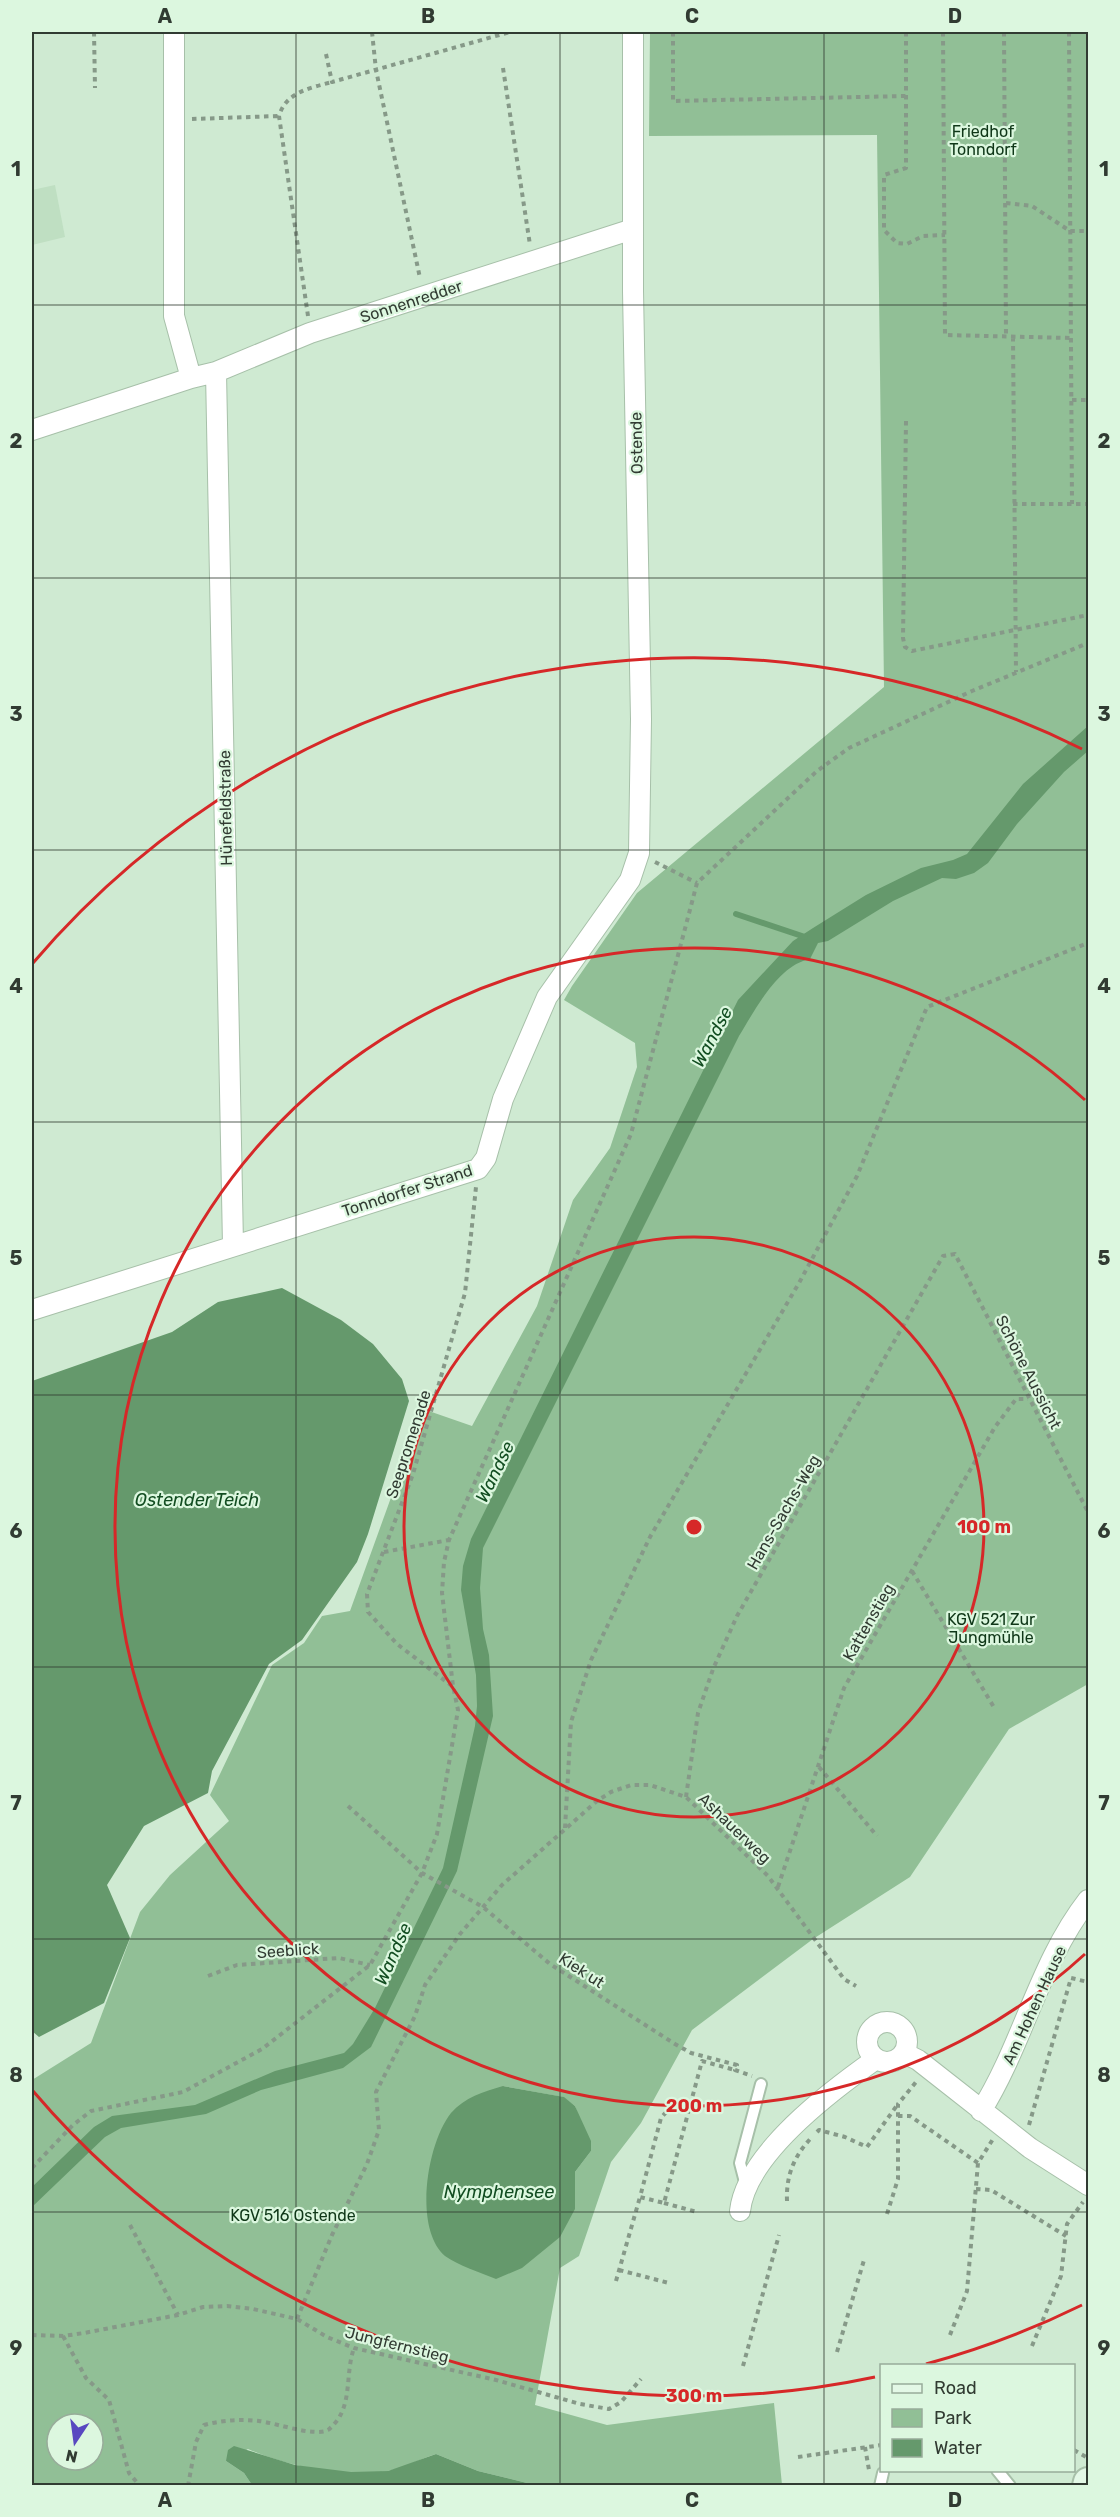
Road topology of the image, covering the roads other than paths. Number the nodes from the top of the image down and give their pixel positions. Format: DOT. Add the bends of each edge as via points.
graph roads {
  1 [pos="174,32"];
  2 [pos="633,32"];
  3 [pos="633,230"];
  4 [pos="216,372"];
  5 [pos="191,378"];
  6 [pos="32,430"];
  7 [pos="639,854"];
  8 [pos="233,1245"];
  9 [pos="32,1310"];
  10 [pos="1089,1900"];
  11 [pos="904,2053"];
  12 [pos="876,2059"];
  13 [pos="761,2084"];
  14 [pos="981,2111"];
  15 [pos="1089,2185"];
  16 [pos="746,2186"];
  17 [pos="740,2211"];
  18 [pos="999,2472"];
  19 [pos="884,2473"];
  20 [pos="880,2486"];
  21 [pos="1010,2486"];
  1 -- 5 [label="street" via="174,316"];
  2 -- 3 [label="street, Ostende"];
  3 -- 4 [label="street, Sonnenredder" via="310,333"];
  3 -- 7 [label="street, Ostende" via="641,719"];
  4 -- 5 [label="street, Sonnenredder"];
  4 -- 8 [label="street, Hünefeldstraße"];
  5 -- 6 [label="street, Sonnenredder"];
  7 -- 8 [label="street, Tonndorfer Strand" via="630,880 547,997 503,1100 486,1158 478,1169"];
  8 -- 9 [label="street, Tonndorfer Strand"];
  10 -- 14 [label="street, Am Hohen Hause" via="1050,1964 999,2081"];
  11 -- 12 [label="street" via="888,2062"];
  11 -- 12 [label="street" via="906,2035 887,2022 875,2026 868,2037 868,2049"];
  11 -- 14 [label="street"];
  12 -- 16 [label="street" via="790,2130 764,2158"];
  13 -- 16 [label="lane" via="740,2163"];
  14 -- 15 [label="street"];
  16 -- 17 [label="street"];
  18 -- 21 [label="lane"];
  19 -- 20 [label="lane"];
}
